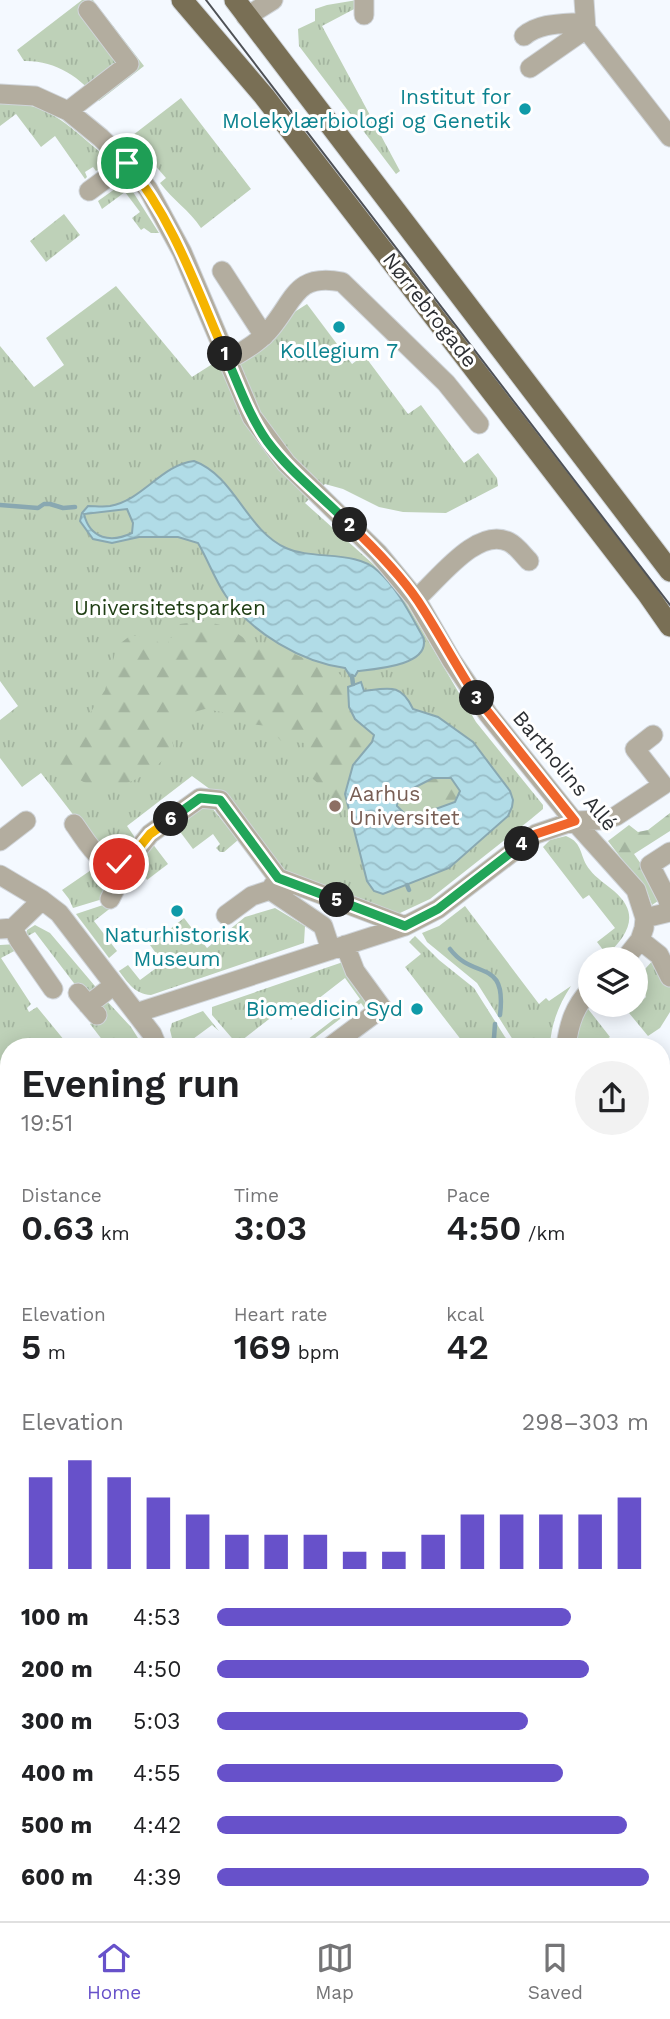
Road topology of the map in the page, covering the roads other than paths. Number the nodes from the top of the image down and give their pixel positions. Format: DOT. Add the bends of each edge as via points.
graph roads {
  1 [pos="182,0"];
  2 [pos="273,0"];
  3 [pos="584,0"];
  4 [pos="240,8"];
  5 [pos="88,10"];
  6 [pos="585,26"];
  7 [pos="524,36"];
  8 [pos="530,68"];
  9 [pos="0,94"];
  10 [pos="68,111"];
  11 [pos="670,136"];
  12 [pos="127,163"];
  13 [pos="89,191"];
  14 [pos="222,271"];
  15 [pos="264,336"];
  16 [pos="228,360"];
  17 [pos="479,424"];
  18 [pos="529,561"];
  19 [pos="670,571"];
  20 [pos="416,599"];
  21 [pos="670,626"];
  22 [pos="653,735"];
  23 [pos="26,821"];
  24 [pos="575,821"];
  25 [pos="74,824"];
  26 [pos="0,841"];
  27 [pos="670,852"];
  28 [pos="128,861"];
  29 [pos="0,875"];
  30 [pos="274,884"];
  31 [pos="110,899"];
  32 [pos="42,900"];
  33 [pos="226,915"];
  34 [pos="645,918"];
  35 [pos="405,926"];
  36 [pos="7,929"];
  37 [pos="640,940"];
  38 [pos="634,947"];
  39 [pos="338,948"];
  40 [pos="670,977"];
  41 [pos="114,985"];
  42 [pos="53,989"];
  43 [pos="88,1005"];
  44 [pos="578,1005"];
  45 [pos="136,1013"];
  46 [pos="154,1038"];
  47 [pos="342,1038"];
  48 [pos="567,1038"];
  1 -- 21 [label="main road, Nørrebrogade" via="264,96"];
  2 -- 4 [label="street"];
  3 -- 6 [label="street"];
  4 -- 19 [label="main road, Nørrebrogade"];
  5 -- 10 [label="street" via="129,64"];
  6 -- 7 [label="street" via="540,27"];
  6 -- 8 [label="street"];
  6 -- 11 [label="street"];
  9 -- 10 [label="street, Bartholins Allé" via="36,96"];
  10 -- 12 [label="street, Bartholins Allé"];
  12 -- 13 [label="street"];
  12 -- 16 [label="street, Bartholins Allé" via="166,218"];
  14 -- 15 [label="street"];
  15 -- 16 [label="street"];
  15 -- 17 [label="street" via="305,284 321,279 342,282 446,383"];
  16 -- 20 [label="street, Bartholins Allé" via="252,417 268,441 378,553"];
  18 -- 20 [label="street" via="510,542 489,539 475,544"];
  20 -- 24 [label="street, Bartholins Allé" via="488,714"];
  22 -- 24 [label="street" via="635,749 663,785 616,816"];
  23 -- 26 [label="street"];
  24 -- 34 [label="street, Bartholins Allé" via="636,890"];
  24 -- 35 [label="street" via="536,834 438,909"];
  25 -- 28 [label="street" via="101,860 109,864"];
  27 -- 34 [label="street" via="650,865 670,912"];
  28 -- 30 [label="street" via="150,834 200,798 220,800"];
  28 -- 31 [label="street"];
  29 -- 32 [label="street"];
  30 -- 33 [label="street"];
  30 -- 35 [label="street"];
  30 -- 39 [label="street" via="323,926"];
  32 -- 36 [label="street"];
  32 -- 41 [label="street" via="64,919"];
  34 -- 37 [label="street"];
  35 -- 39 [label="street"];
  36 -- 42 [label="street"];
  37 -- 38 [label="street"];
  37 -- 40 [label="street" via="659,955"];
  39 -- 45 [label="street"];
  39 -- 47 [label="street" via="382,1008"];
  41 -- 43 [label="street"];
  41 -- 45 [label="street"];
  44 -- 48 [label="street"];
  45 -- 46 [label="street"];
}
